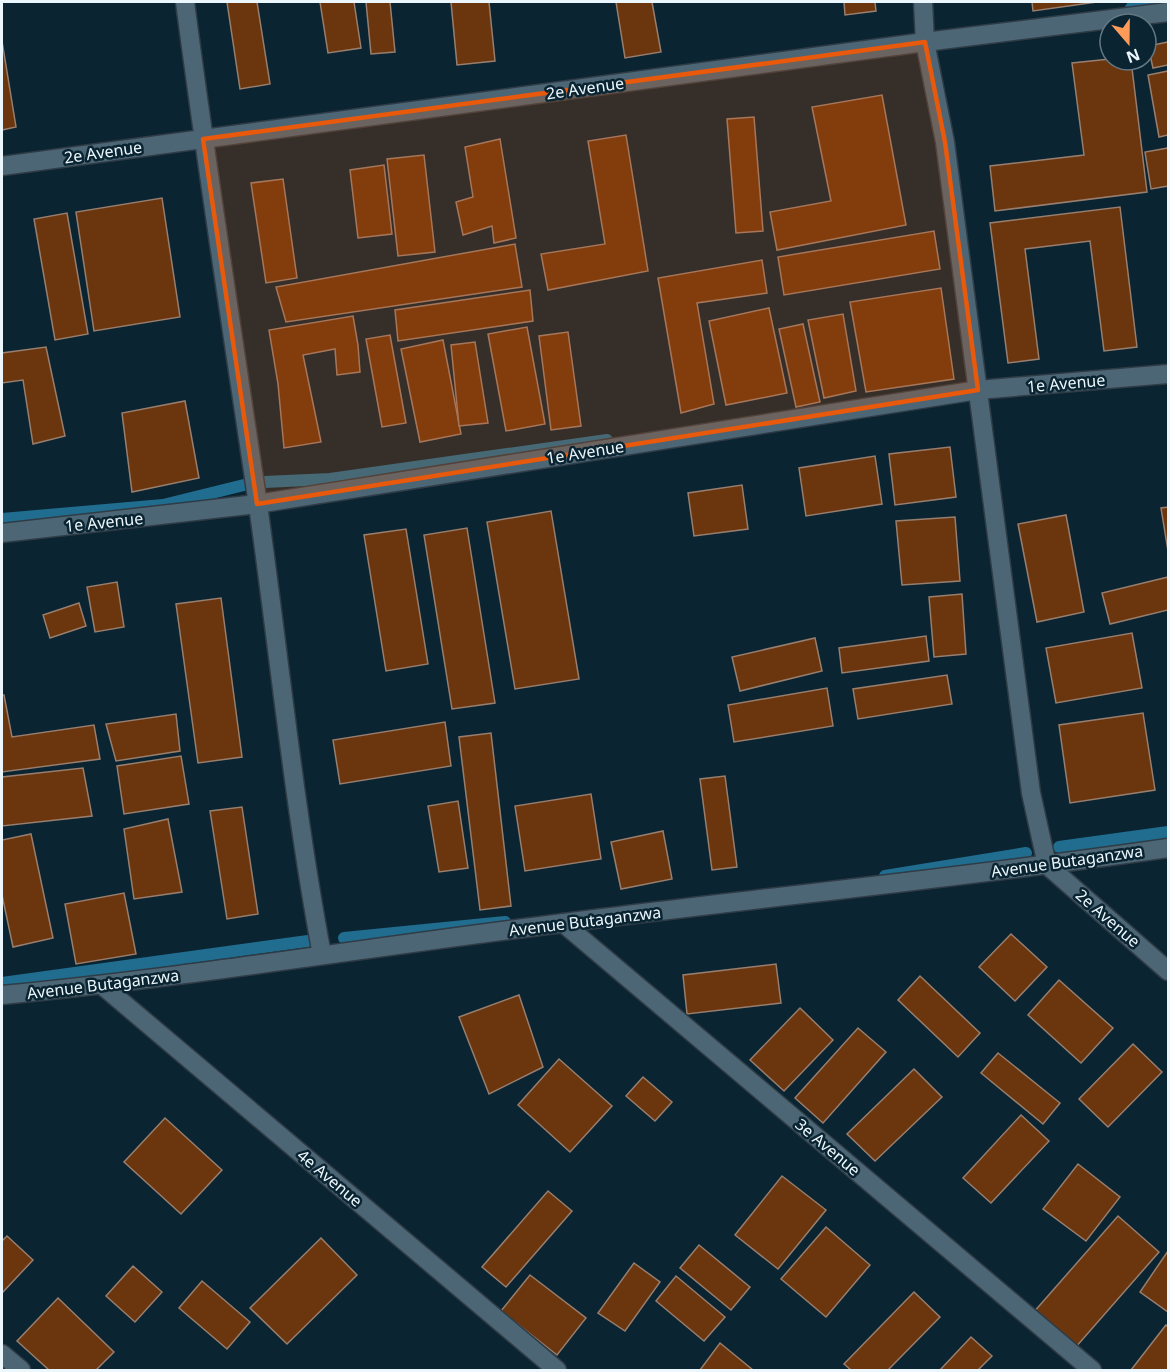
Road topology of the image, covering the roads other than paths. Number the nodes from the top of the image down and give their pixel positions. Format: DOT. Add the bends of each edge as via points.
graph roads {
  1 [pos="185,2"];
  2 [pos="923,2"];
  3 [pos="1168,12"];
  4 [pos="925,42"];
  5 [pos="203,139"];
  6 [pos="2,166"];
  7 [pos="1168,374"];
  8 [pos="978,390"];
  9 [pos="257,504"];
  10 [pos="2,533"];
  11 [pos="1168,848"];
  12 [pos="1047,865"];
  13 [pos="563,923"];
  14 [pos="322,955"];
  15 [pos="1168,971"];
  16 [pos="103,986"];
  17 [pos="2,995"];
  18 [pos="2,1354"];
  19 [pos="21,1371"];
  20 [pos="557,1371"];
  21 [pos="1092,1371"];
  1 -- 5 [label="street"];
  2 -- 4 [label="street"];
  3 -- 4 [label="street, 2e Avenue"];
  4 -- 5 [label="street, 2e Avenue"];
  4 -- 8 [label="street" via="945,142"];
  5 -- 6 [label="street, 2e Avenue"];
  5 -- 9 [label="street"];
  7 -- 8 [label="street, 1e Avenue"];
  8 -- 9 [label="street, 1e Avenue"];
  8 -- 12 [label="street" via="1031,793"];
  9 -- 10 [label="street, 1e Avenue"];
  9 -- 14 [label="street"];
  11 -- 12 [label="street, Avenue Butaganzwa"];
  12 -- 13 [label="street, Avenue Butaganzwa"];
  12 -- 15 [label="street, 2e Avenue"];
  13 -- 14 [label="street, Avenue Butaganzwa"];
  13 -- 21 [label="street, 3e Avenue"];
  14 -- 16 [label="street, Avenue Butaganzwa"];
  16 -- 17 [label="street, Avenue Butaganzwa"];
  16 -- 20 [label="street, 4e Avenue"];
  18 -- 19 [label="street"];
}
